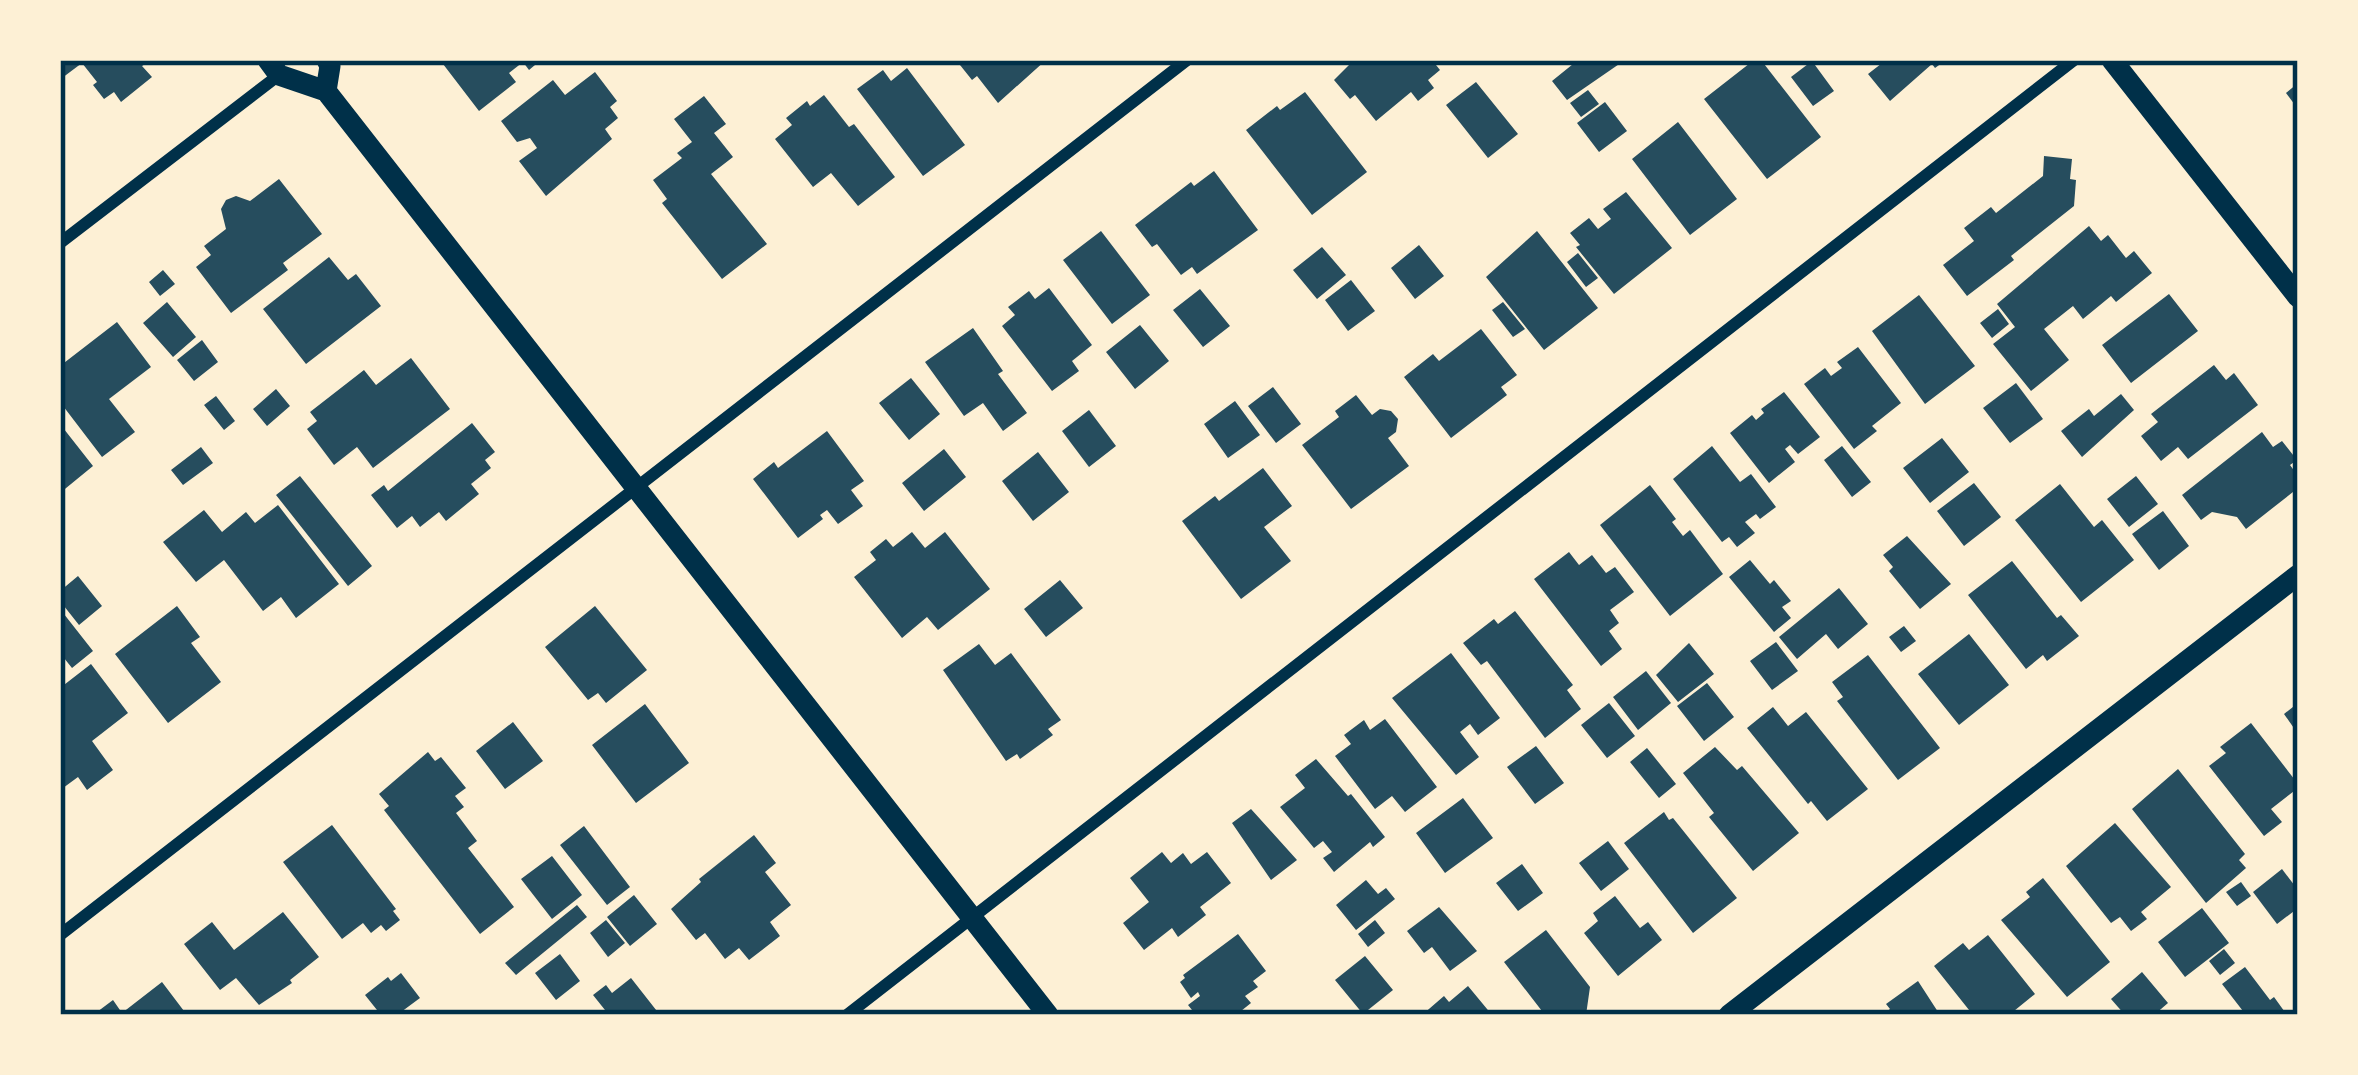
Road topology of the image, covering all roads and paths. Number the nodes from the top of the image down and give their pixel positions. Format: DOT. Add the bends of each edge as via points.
graph roads {
  1 [pos="327,60"];
  2 [pos="1187,60"];
  3 [pos="2074,60"];
  4 [pos="2112,60"];
  5 [pos="274,67"];
  6 [pos="326,91"];
  7 [pos="60,244"];
  8 [pos="2298,297"];
  9 [pos="636,489"];
  10 [pos="2298,575"];
  11 [pos="972,917"];
  12 [pos="60,935"];
  13 [pos="847,1015"];
  14 [pos="1048,1015"];
  15 [pos="1729,1015"];
  1 -- 6 [label="street"];
  2 -- 9 [label="street"];
  3 -- 11 [label="street"];
  4 -- 8 [label="street"];
  5 -- 6 [label="street"];
  5 -- 7 [label="street"];
  6 -- 9 [label="street"];
  9 -- 11 [label="street"];
  9 -- 12 [label="street"];
  10 -- 15 [label="street"];
  11 -- 13 [label="street"];
  11 -- 14 [label="street"];
}
